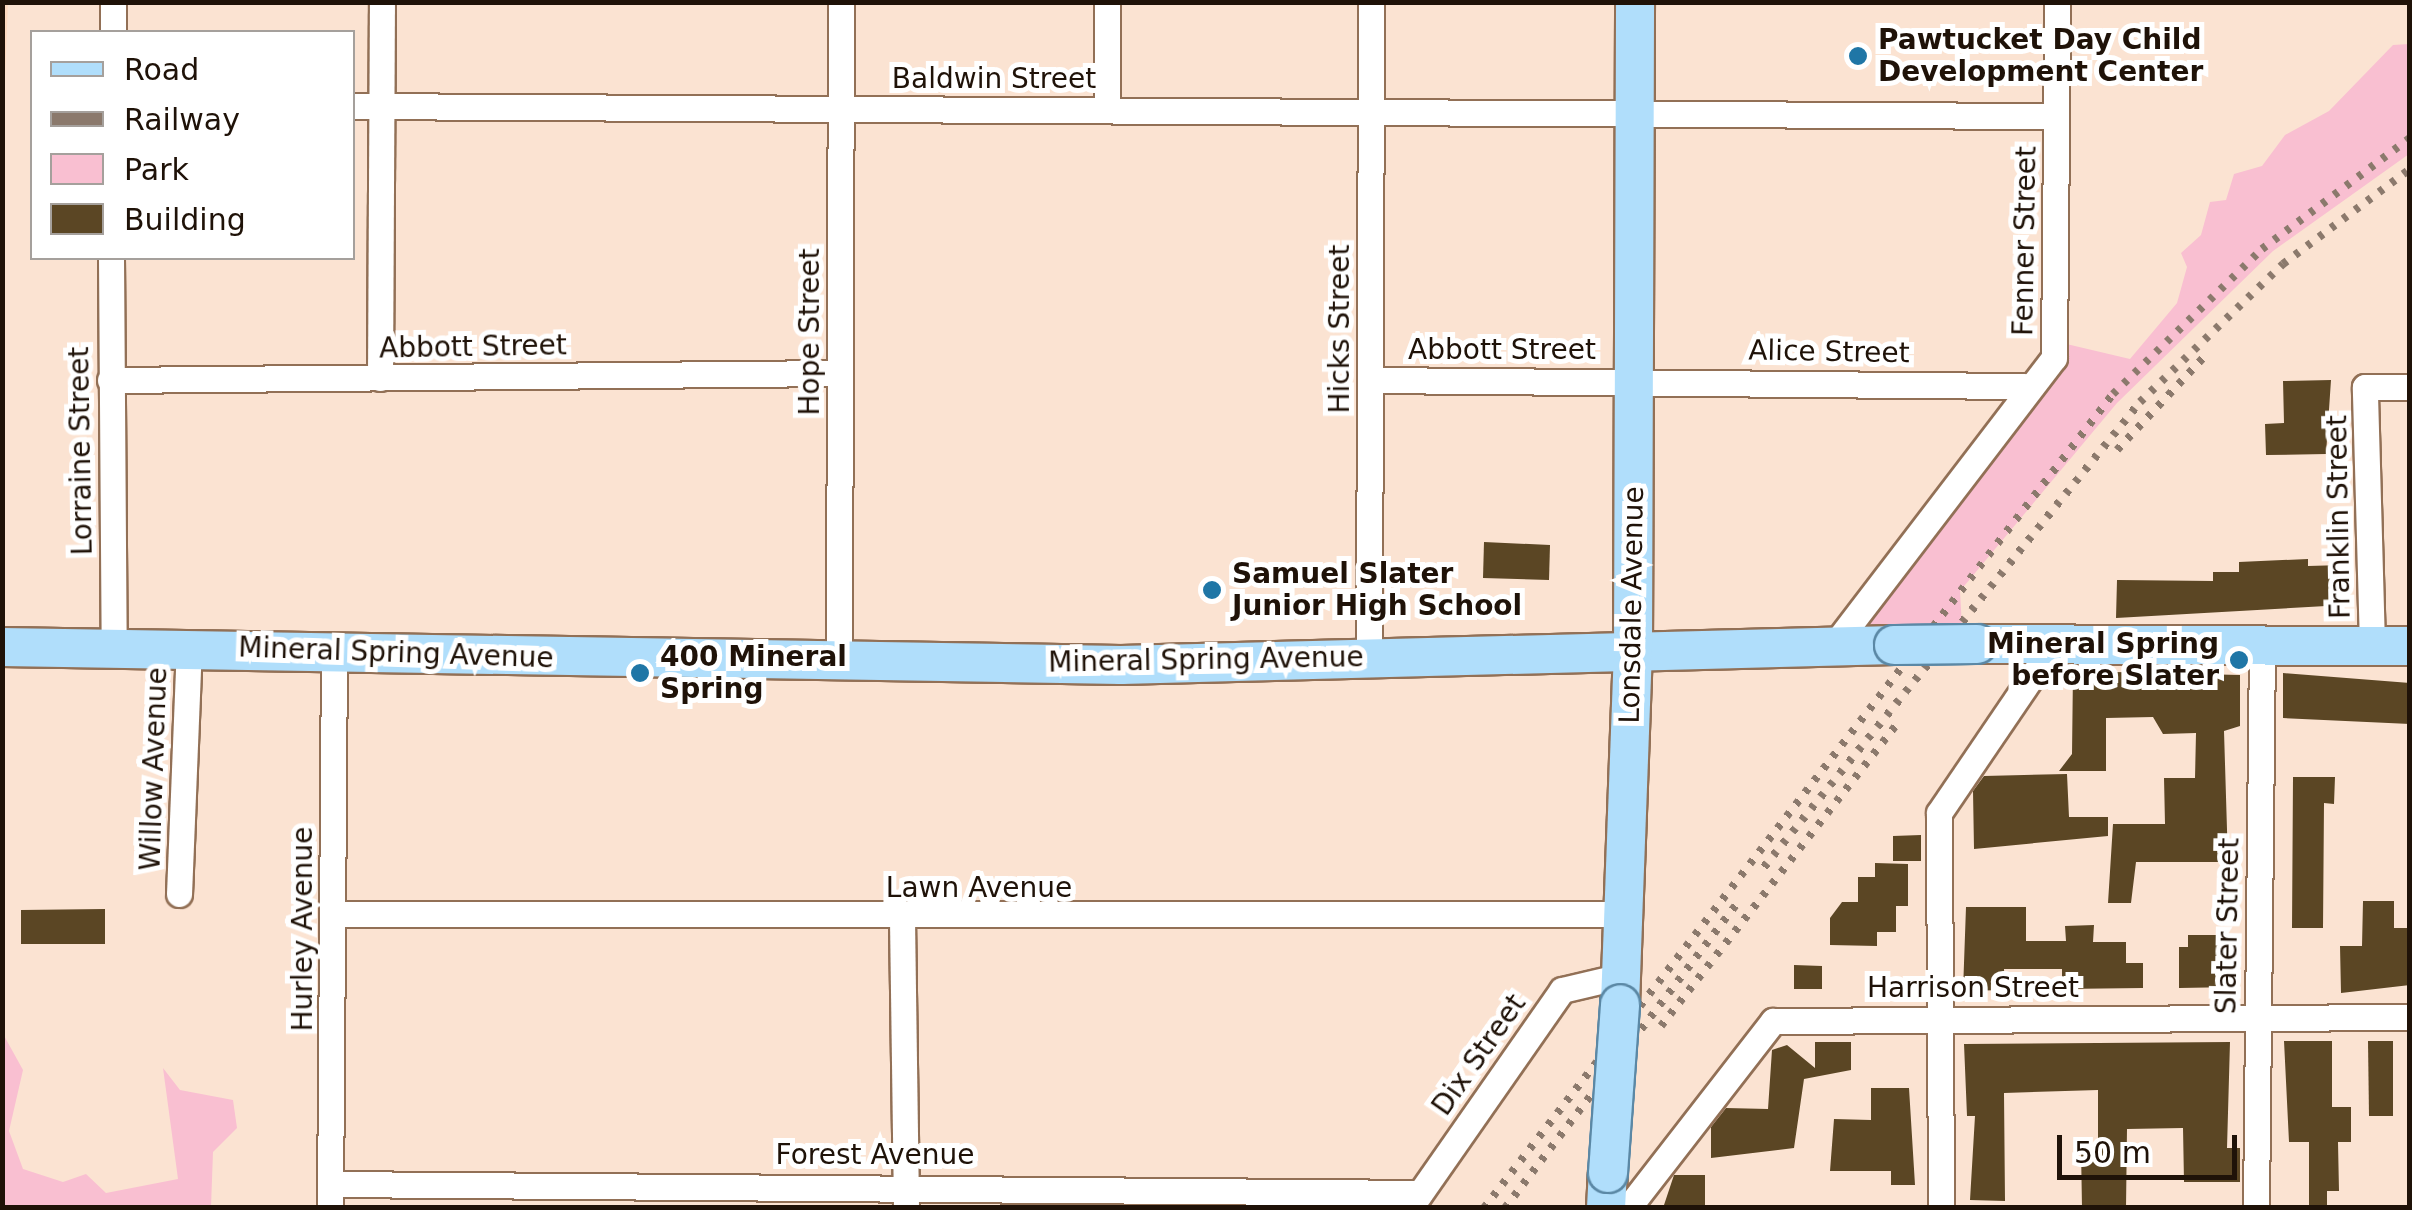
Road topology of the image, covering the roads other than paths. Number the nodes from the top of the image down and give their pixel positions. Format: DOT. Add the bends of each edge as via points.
graph roads {
  1 [pos="113,2"];
  2 [pos="382,2"];
  3 [pos="841,2"];
  4 [pos="1107,2"];
  5 [pos="1371,2"];
  6 [pos="1635,2"];
  7 [pos="2057,2"];
  8 [pos="113,30"];
  9 [pos="355,106"];
  10 [pos="384,106"];
  11 [pos="841,108"];
  12 [pos="1370,108"];
  13 [pos="1107,109"];
  14 [pos="1636,113"];
  15 [pos="2056,116"];
  16 [pos="110,260"];
  17 [pos="838,373"];
  18 [pos="380,378"];
  19 [pos="1633,379"];
  20 [pos="110,380"];
  21 [pos="1371,380"];
  22 [pos="2024,386"];
  23 [pos="2410,386"];
  24 [pos="114,644"];
  25 [pos="1834,644"];
  26 [pos="2053,645"];
  27 [pos="2262,645"];
  28 [pos="2372,645"];
  29 [pos="2,646"];
  30 [pos="189,646"];
  31 [pos="2410,646"];
  32 [pos="334,650"];
  33 [pos="1633,652"];
  34 [pos="1369,656"];
  35 [pos="839,662"];
  36 [pos="178,894"];
  37 [pos="334,914"];
  38 [pos="1625,914"];
  39 [pos="902,919"];
  40 [pos="1620,990"];
  41 [pos="1936,1016"];
  42 [pos="2257,1017"];
  43 [pos="2410,1017"];
  44 [pos="1606,1190"];
  45 [pos="330,1196"];
  46 [pos="906,1197"];
  47 [pos="1416,1200"];
  48 [pos="1628,1208"];
  49 [pos="1941,1208"];
  50 [pos="2256,1208"];
  1 -- 8 [label="street"];
  2 -- 10 [label="street"];
  3 -- 11 [label="street, Hope Street"];
  4 -- 13 [label="street"];
  5 -- 12 [label="street, Hicks Street"];
  6 -- 14 [label="main road, Lonsdale Avenue"];
  7 -- 15 [label="street, Fenner Street"];
  9 -- 10 [label="street, Baldwin Street"];
  10 -- 11 [label="street, Baldwin Street"];
  10 -- 18 [label="street"];
  11 -- 13 [label="street, Baldwin Street"];
  11 -- 17 [label="street, Hope Street"];
  12 -- 13 [label="street, Baldwin Street"];
  12 -- 14 [label="street, Baldwin Street"];
  12 -- 21 [label="street, Hicks Street"];
  14 -- 15 [label="street, Baldwin Street"];
  14 -- 19 [label="main road, Lonsdale Avenue"];
  15 -- 22 [label="street, Fenner Street" via="2054,358"];
  16 -- 20 [label="street, Lorraine Street"];
  17 -- 18 [label="street, Abbott Street"];
  17 -- 35 [label="street, Hope Street"];
  18 -- 20 [label="street, Abbott Street"];
  19 -- 21 [label="street, Abbott Street"];
  19 -- 22 [label="street, Alice Street"];
  19 -- 33 [label="main road, Lonsdale Avenue"];
  20 -- 24 [label="street, Lorraine Street"];
  21 -- 34 [label="street, Hicks Street"];
  22 -- 25 [label="street, Fenner Street"];
  23 -- 28 [label="street, Franklin Street" via="2366,387"];
  24 -- 29 [label="main road, Mineral Spring Avenue"];
  24 -- 30 [label="main road, Mineral Spring Avenue"];
  25 -- 26 [label="main road, Mineral Spring Avenue, bridge"];
  25 -- 33 [label="main road, Mineral Spring Avenue"];
  26 -- 27 [label="main road, Mineral Spring Avenue"];
  26 -- 41 [label="street" via="1940,813"];
  27 -- 28 [label="main road, Mineral Spring Avenue"];
  27 -- 42 [label="street, Slater Street"];
  28 -- 31 [label="main road, Mineral Spring Avenue"];
  30 -- 32 [label="main road, Mineral Spring Avenue"];
  30 -- 36 [label="street, Willow Avenue"];
  32 -- 35 [label="main road, Mineral Spring Avenue"];
  32 -- 37 [label="street, Hurley Avenue"];
  33 -- 34 [label="main road, Mineral Spring Avenue"];
  33 -- 38 [label="main road, Lonsdale Avenue"];
  34 -- 35 [label="main road, Mineral Spring Avenue"];
  37 -- 39 [label="street, Lawn Avenue"];
  37 -- 45 [label="street, Hurley Avenue"];
  38 -- 39 [label="street, Lawn Avenue"];
  38 -- 40 [label="main road, Lonsdale Avenue"];
  39 -- 46 [label="street"];
  40 -- 44 [label="main road, Lonsdale Avenue, bridge"];
  40 -- 47 [label="street, Dix Street" via="1562,990"];
  41 -- 42 [label="street, Harrison Street"];
  41 -- 48 [label="street, Harrison Street" via="1773,1021"];
  41 -- 49 [label="street"];
  42 -- 43 [label="street, Harrison Street"];
  42 -- 50 [label="street, Slater Street"];
  45 -- 46 [label="street, Forest Avenue"];
  46 -- 47 [label="street, Forest Avenue"];
}
